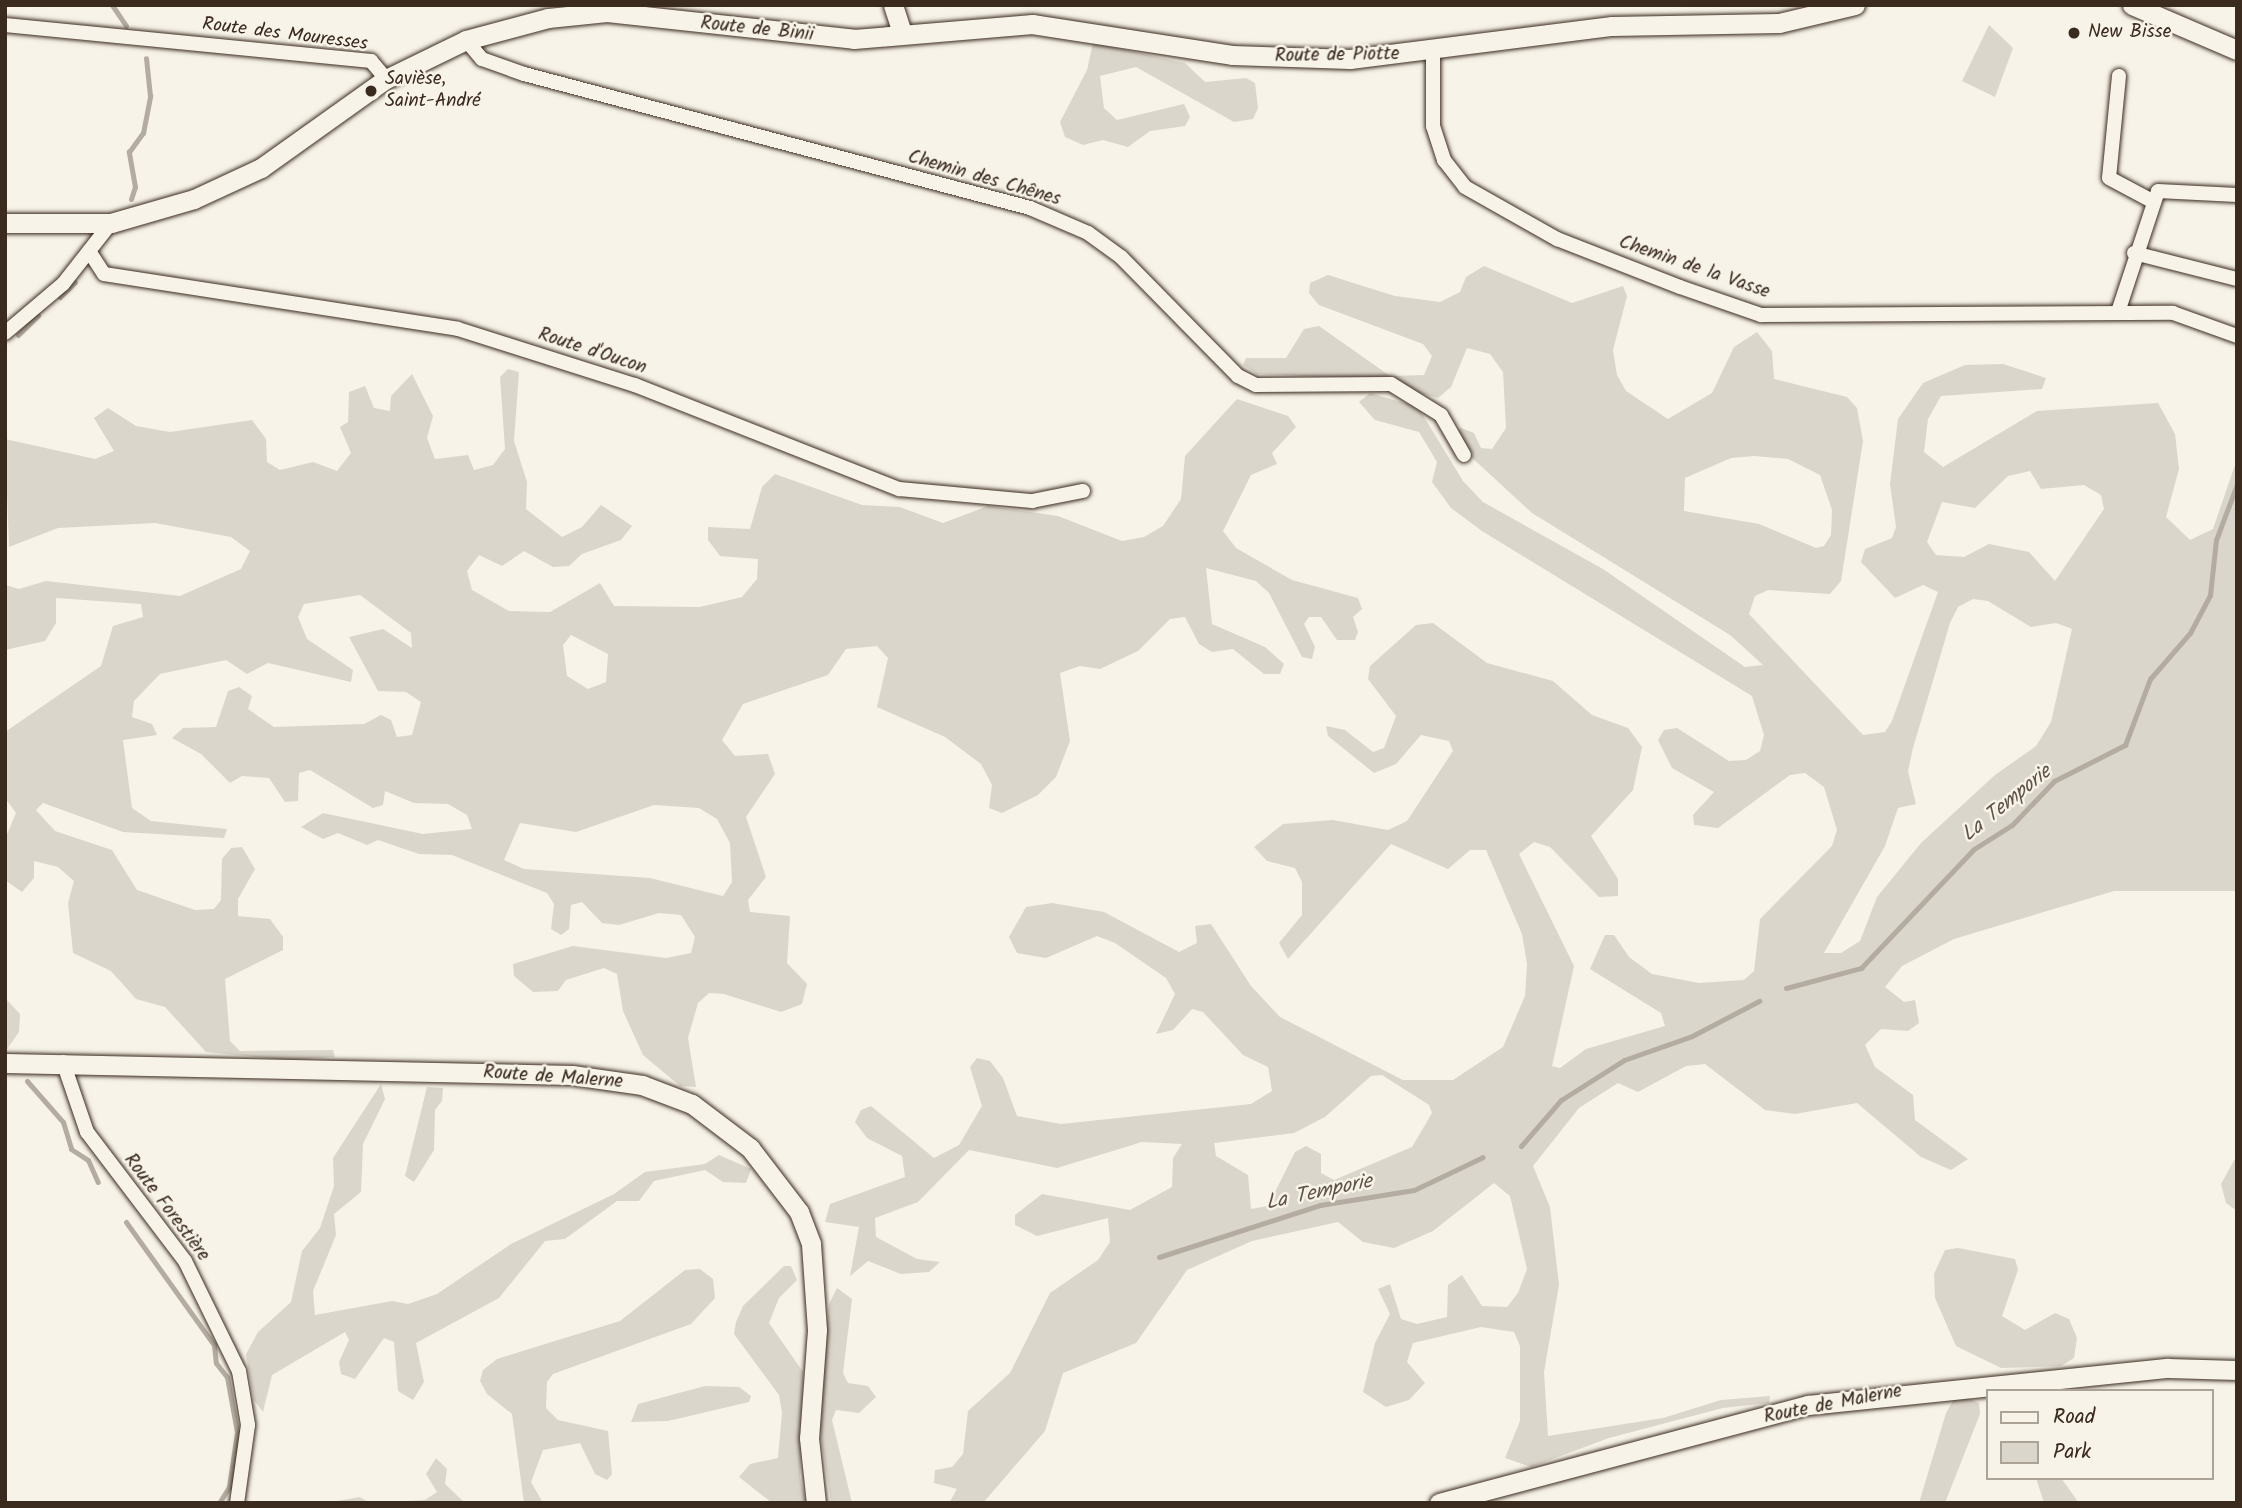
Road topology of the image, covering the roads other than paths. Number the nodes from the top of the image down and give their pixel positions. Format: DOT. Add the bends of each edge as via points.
graph roads {
  1 [pos="894,5"];
  2 [pos="1854,5"];
  3 [pos="2132,5"];
  4 [pos="5,25"];
  5 [pos="902,33"];
  6 [pos="466,40"];
  7 [pos="2237,50"];
  8 [pos="1433,52"];
  9 [pos="2119,76"];
  10 [pos="386,79"];
  11 [pos="2237,195"];
  12 [pos="2154,202"];
  13 [pos="5,223"];
  14 [pos="111,223"];
  15 [pos="89,251"];
  16 [pos="2134,253"];
  17 [pos="2237,279"];
  18 [pos="2118,312"];
  19 [pos="5,333"];
  20 [pos="2237,336"];
  21 [pos="1464,455"];
  22 [pos="1083,491"];
  23 [pos="63,1062"];
  24 [pos="5,1063"];
  25 [pos="2237,1370"];
  26 [pos="237,1503"];
  27 [pos="817,1503"];
  28 [pos="1439,1503"];
  1 -- 5 [label="street"];
  2 -- 8 [label="street, Route de Piotte" via="1779,23 1612,26"];
  3 -- 7 [label="street"];
  4 -- 10 [label="street, Route des Mouresses" via="372,61"];
  5 -- 6 [label="street, Route de Binii" via="786,36 607,12 548,18"];
  5 -- 8 [label="street, Route de Piotte" via="1032,24 1232,55 1350,59"];
  6 -- 10 [label="street, Route de Binii"];
  6 -- 21 [label="street, Chemin des Chênes" via="482,59 524,74 1030,208 1088,233 1121,257 1238,376 1256,385 1391,384 1441,415"];
  8 -- 18 [label="street, Chemin de la Vasse" via="1433,126 1444,160 1465,187 1557,239 1680,287 1762,315"];
  9 -- 12 [label="street" via="2109,178"];
  10 -- 14 [label="street, Route de Binii" via="261,169 194,199"];
  11 -- 12 [label="street" via="2165,188"];
  12 -- 16 [label="street"];
  13 -- 14 [label="street, Route de Binii"];
  14 -- 15 [label="street"];
  15 -- 19 [label="street" via="63,284"];
  15 -- 22 [label="street, Route d'Oucon" via="104,274 458,330 635,385 899,489 1032,501"];
  16 -- 17 [label="street"];
  16 -- 18 [label="street"];
  18 -- 20 [label="street, Chemin de la Vasse" via="2173,313"];
  23 -- 24 [label="street, Route de Malerne"];
  23 -- 26 [label="street, Route Forestière" via="87,1132 185,1261 239,1371 248,1424"];
  23 -- 27 [label="street, Route de Malerne" via="572,1075 642,1085 692,1104 750,1148 788,1195 811,1244 817,1330 809,1438"];
  25 -- 28 [label="street, Route de Malerne" via="2168,1368 1808,1405"];
}
